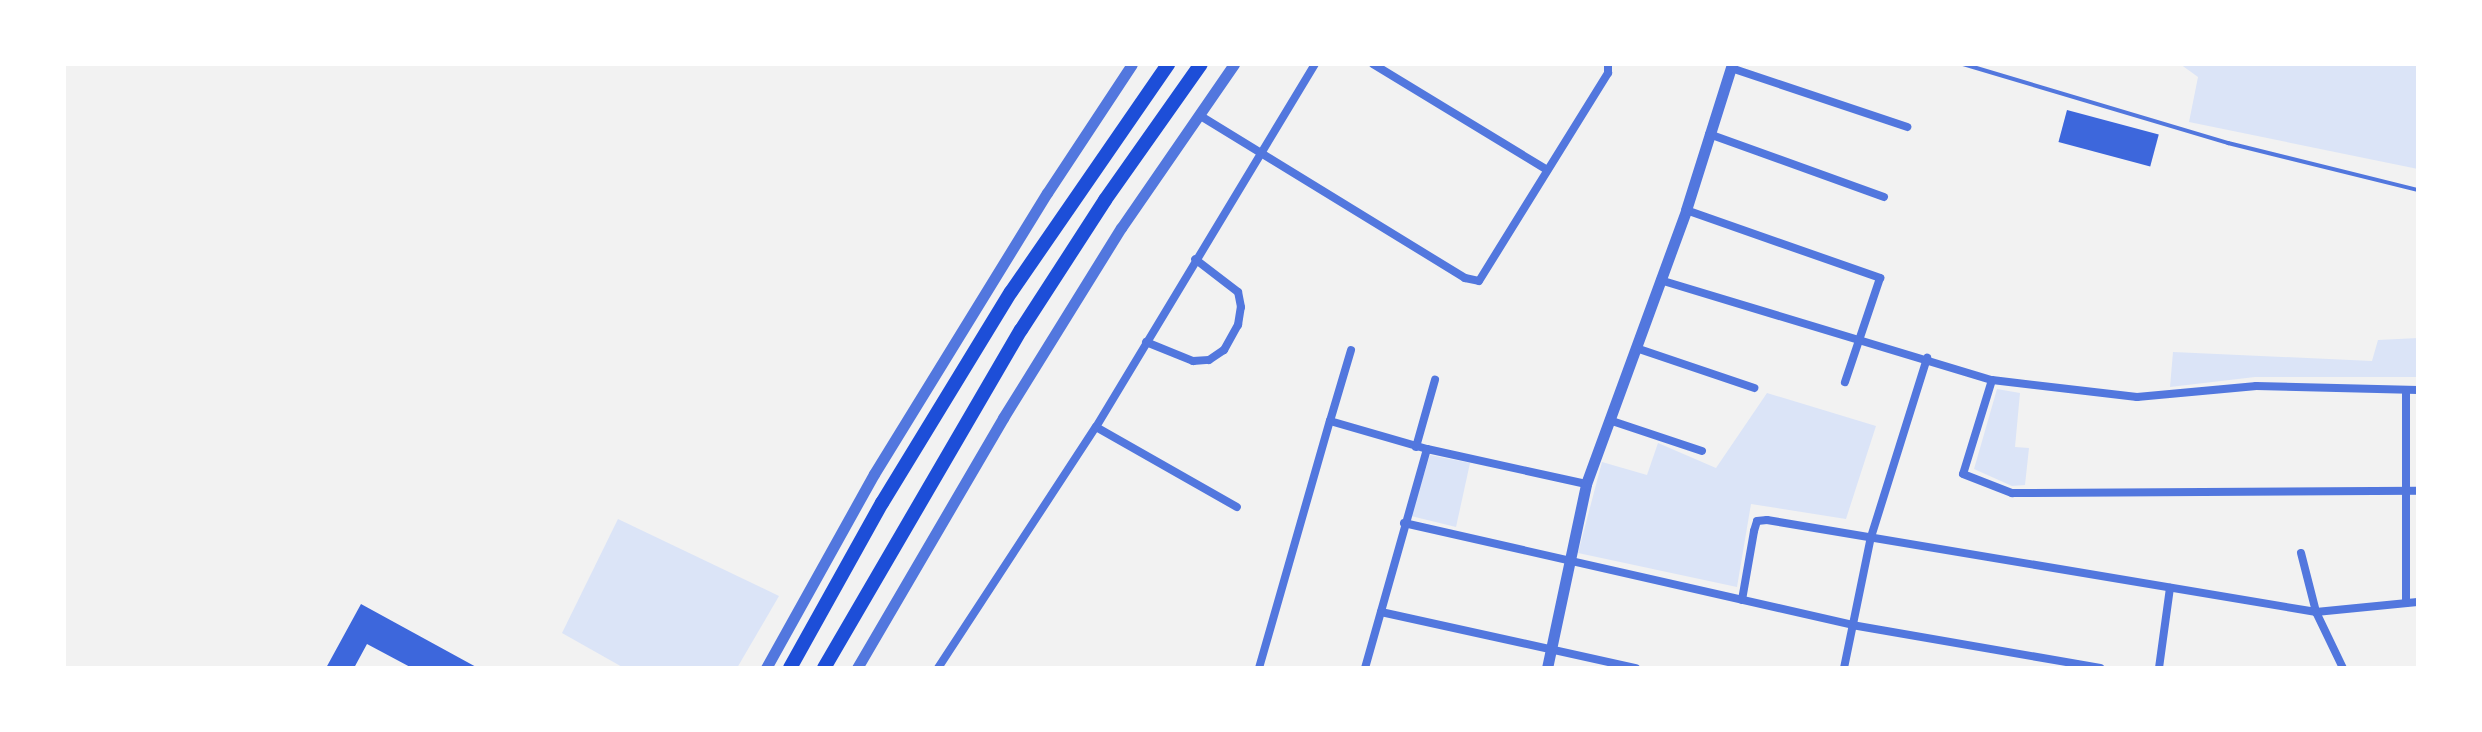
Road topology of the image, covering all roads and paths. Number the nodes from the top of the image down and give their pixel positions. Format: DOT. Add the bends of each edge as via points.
graph roads {
  1 [pos="1132,64"];
  2 [pos="1168,64"];
  3 [pos="1201,64"];
  4 [pos="1234,64"];
  5 [pos="1315,64"];
  6 [pos="1373,64"];
  7 [pos="1608,64"];
  8 [pos="1963,64"];
  9 [pos="1731,66"];
  10 [pos="1199,115"];
  11 [pos="1907,127"];
  12 [pos="1709,134"];
  13 [pos="1260,151"];
  14 [pos="1547,170"];
  15 [pos="2418,190"];
  16 [pos="1884,197"];
  17 [pos="1686,210"];
  18 [pos="1195,259"];
  19 [pos="1660,280"];
  20 [pos="1860,337"];
  21 [pos="1146,342"];
  22 [pos="1636,348"];
  23 [pos="1351,350"];
  24 [pos="1927,358"];
  25 [pos="1435,380"];
  26 [pos="1992,380"];
  27 [pos="1845,382"];
  28 [pos="1754,388"];
  29 [pos="2406,390"];
  30 [pos="2418,390"];
  31 [pos="1609,420"];
  32 [pos="1330,421"];
  33 [pos="1096,427"];
  34 [pos="1416,447"];
  35 [pos="1427,449"];
  36 [pos="1702,451"];
  37 [pos="1586,484"];
  38 [pos="2418,491"];
  39 [pos="2406,492"];
  40 [pos="1237,507"];
  41 [pos="1404,523"];
  42 [pos="1871,537"];
  43 [pos="2301,553"];
  44 [pos="1569,562"];
  45 [pos="2170,588"];
  46 [pos="1742,600"];
  47 [pos="2418,602"];
  48 [pos="2406,603"];
  49 [pos="1381,612"];
  50 [pos="2316,612"];
  51 [pos="1852,625"];
  52 [pos="1550,649"];
  53 [pos="766,668"];
  54 [pos="790,668"];
  55 [pos="824,668"];
  56 [pos="857,668"];
  57 [pos="938,668"];
  58 [pos="1259,668"];
  59 [pos="1365,668"];
  60 [pos="1547,668"];
  61 [pos="1636,668"];
  62 [pos="1844,668"];
  63 [pos="2100,668"];
  64 [pos="2159,668"];
  65 [pos="2343,668"];
  1 -- 53 [label="street" via="874,474"];
  2 -- 54 [label="highway" via="1011,292 882,503"];
  3 -- 55 [label="highway" via="1021,330"];
  4 -- 10 [label="street"];
  5 -- 13 [label="street"];
  6 -- 14 [label="street"];
  7 -- 14 [label="street" via="1608,73"];
  8 -- 15 [label="lane" via="2228,143"];
  9 -- 11 [label="street"];
  9 -- 12 [label="street"];
  10 -- 13 [label="street"];
  10 -- 56 [label="street" via="1121,228"];
  12 -- 16 [label="street"];
  12 -- 17 [label="street"];
  13 -- 14 [label="street" via="1465,278 1479,281"];
  13 -- 18 [label="street"];
  17 -- 19 [label="street"];
  17 -- 20 [label="street" via="1880,278"];
  18 -- 21 [label="street"];
  18 -- 21 [label="street" via="1238,292 1238,325 1224,350 1209,360 1193,361"];
  19 -- 20 [label="street"];
  19 -- 22 [label="street"];
  20 -- 24 [label="street"];
  20 -- 27 [label="street"];
  21 -- 33 [label="street"];
  22 -- 28 [label="street"];
  22 -- 31 [label="street"];
  23 -- 32 [label="street"];
  24 -- 26 [label="street"];
  24 -- 42 [label="street"];
  25 -- 34 [label="street"];
  26 -- 29 [label="street" via="2137,397 2256,386"];
  26 -- 39 [label="street" via="1963,474 2012,493"];
  29 -- 30 [label="street"];
  29 -- 39 [label="street"];
  31 -- 36 [label="street"];
  31 -- 37 [label="street"];
  32 -- 34 [label="street"];
  32 -- 58 [label="street"];
  33 -- 40 [label="street"];
  33 -- 57 [label="street"];
  34 -- 35 [label="street"];
  35 -- 37 [label="street"];
  35 -- 41 [label="street"];
  37 -- 44 [label="street"];
  38 -- 39 [label="street"];
  39 -- 48 [label="street"];
  41 -- 44 [label="street"];
  41 -- 49 [label="street"];
  42 -- 45 [label="street"];
  42 -- 46 [label="street" via="1757,521"];
  42 -- 51 [label="street"];
  43 -- 50 [label="street"];
  44 -- 46 [label="street"];
  44 -- 52 [label="street"];
  45 -- 50 [label="street"];
  45 -- 64 [label="street"];
  46 -- 51 [label="street"];
  47 -- 48 [label="street"];
  48 -- 50 [label="street"];
  49 -- 52 [label="street"];
  49 -- 59 [label="street"];
  50 -- 65 [label="street"];
  51 -- 62 [label="street"];
  51 -- 63 [label="street"];
  52 -- 60 [label="street"];
  52 -- 61 [label="street"];
}
